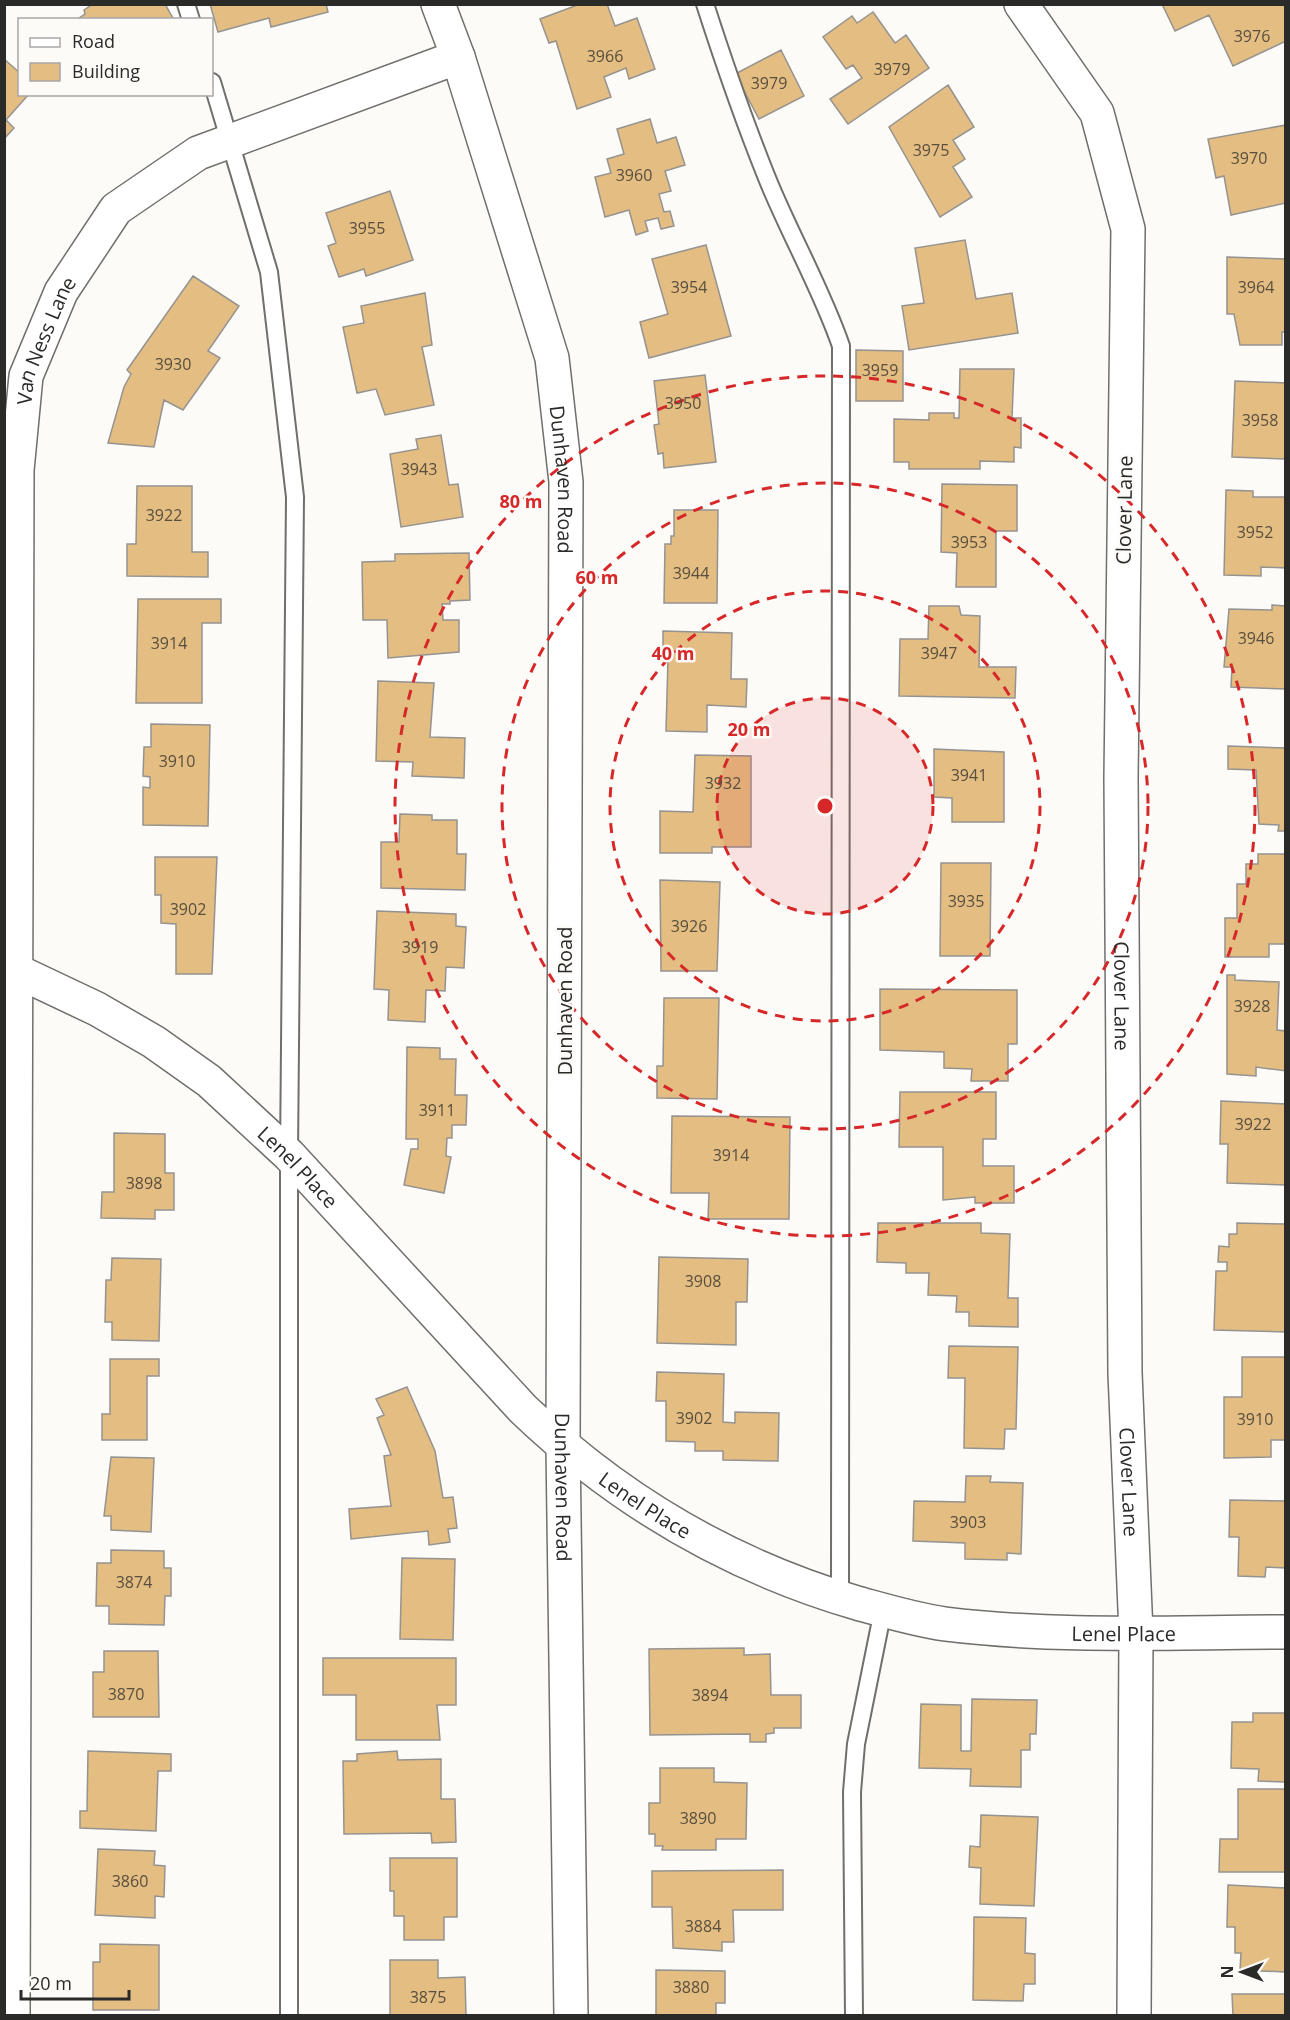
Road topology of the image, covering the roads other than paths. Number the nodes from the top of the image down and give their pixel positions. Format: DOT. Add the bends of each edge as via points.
graph roads {
  1 [pos="438,4"];
  2 [pos="705,4"];
  3 [pos="1021,4"];
  4 [pos="458,57"];
  5 [pos="213,85"];
  6 [pos="231,141"];
  7 [pos="10,967"];
  8 [pos="289,1155"];
  9 [pos="563,1448"];
  10 [pos="840,1598"];
  11 [pos="883,1610"];
  12 [pos="1286,1632"];
  13 [pos="1136,1633"];
  14 [pos="13,2016"];
  15 [pos="289,2016"];
  16 [pos="572,2016"];
  17 [pos="854,2016"];
  18 [pos="1134,2016"];
  1 -- 4 [label="street, Dunhaven Road"];
  2 -- 10 [label="lane" via="768,180 827,306 841,346"];
  3 -- 13 [label="street, Clover Lane" via="1097,113 1128,230 1121,778 1125,1373"];
  4 -- 6 [label="street, Van Ness Lane"];
  4 -- 9 [label="street, Dunhaven Road" via="552,358 566,482"];
  5 -- 6 [label="lane"];
  6 -- 7 [label="street, Van Ness Lane" via="198,153 117,209 61,292 26,376 17,470"];
  6 -- 8 [label="lane" via="268,272 295,497"];
  7 -- 8 [label="street, Lenel Place" via="154,1042 210,1081"];
  7 -- 14 [label="street, Van Ness Lane"];
  8 -- 9 [label="street, Lenel Place"];
  8 -- 15 [label="lane"];
  9 -- 10 [label="street, Lenel Place" via="627,1495 714,1547 788,1581"];
  9 -- 16 [label="street, Dunhaven Road"];
  10 -- 11 [label="street, Lenel Place"];
  11 -- 13 [label="street, Lenel Place" via="943,1624"];
  11 -- 17 [label="lane" via="856,1744 852,1792"];
  12 -- 13 [label="street, Lenel Place"];
  13 -- 18 [label="street, Clover Lane"];
}
